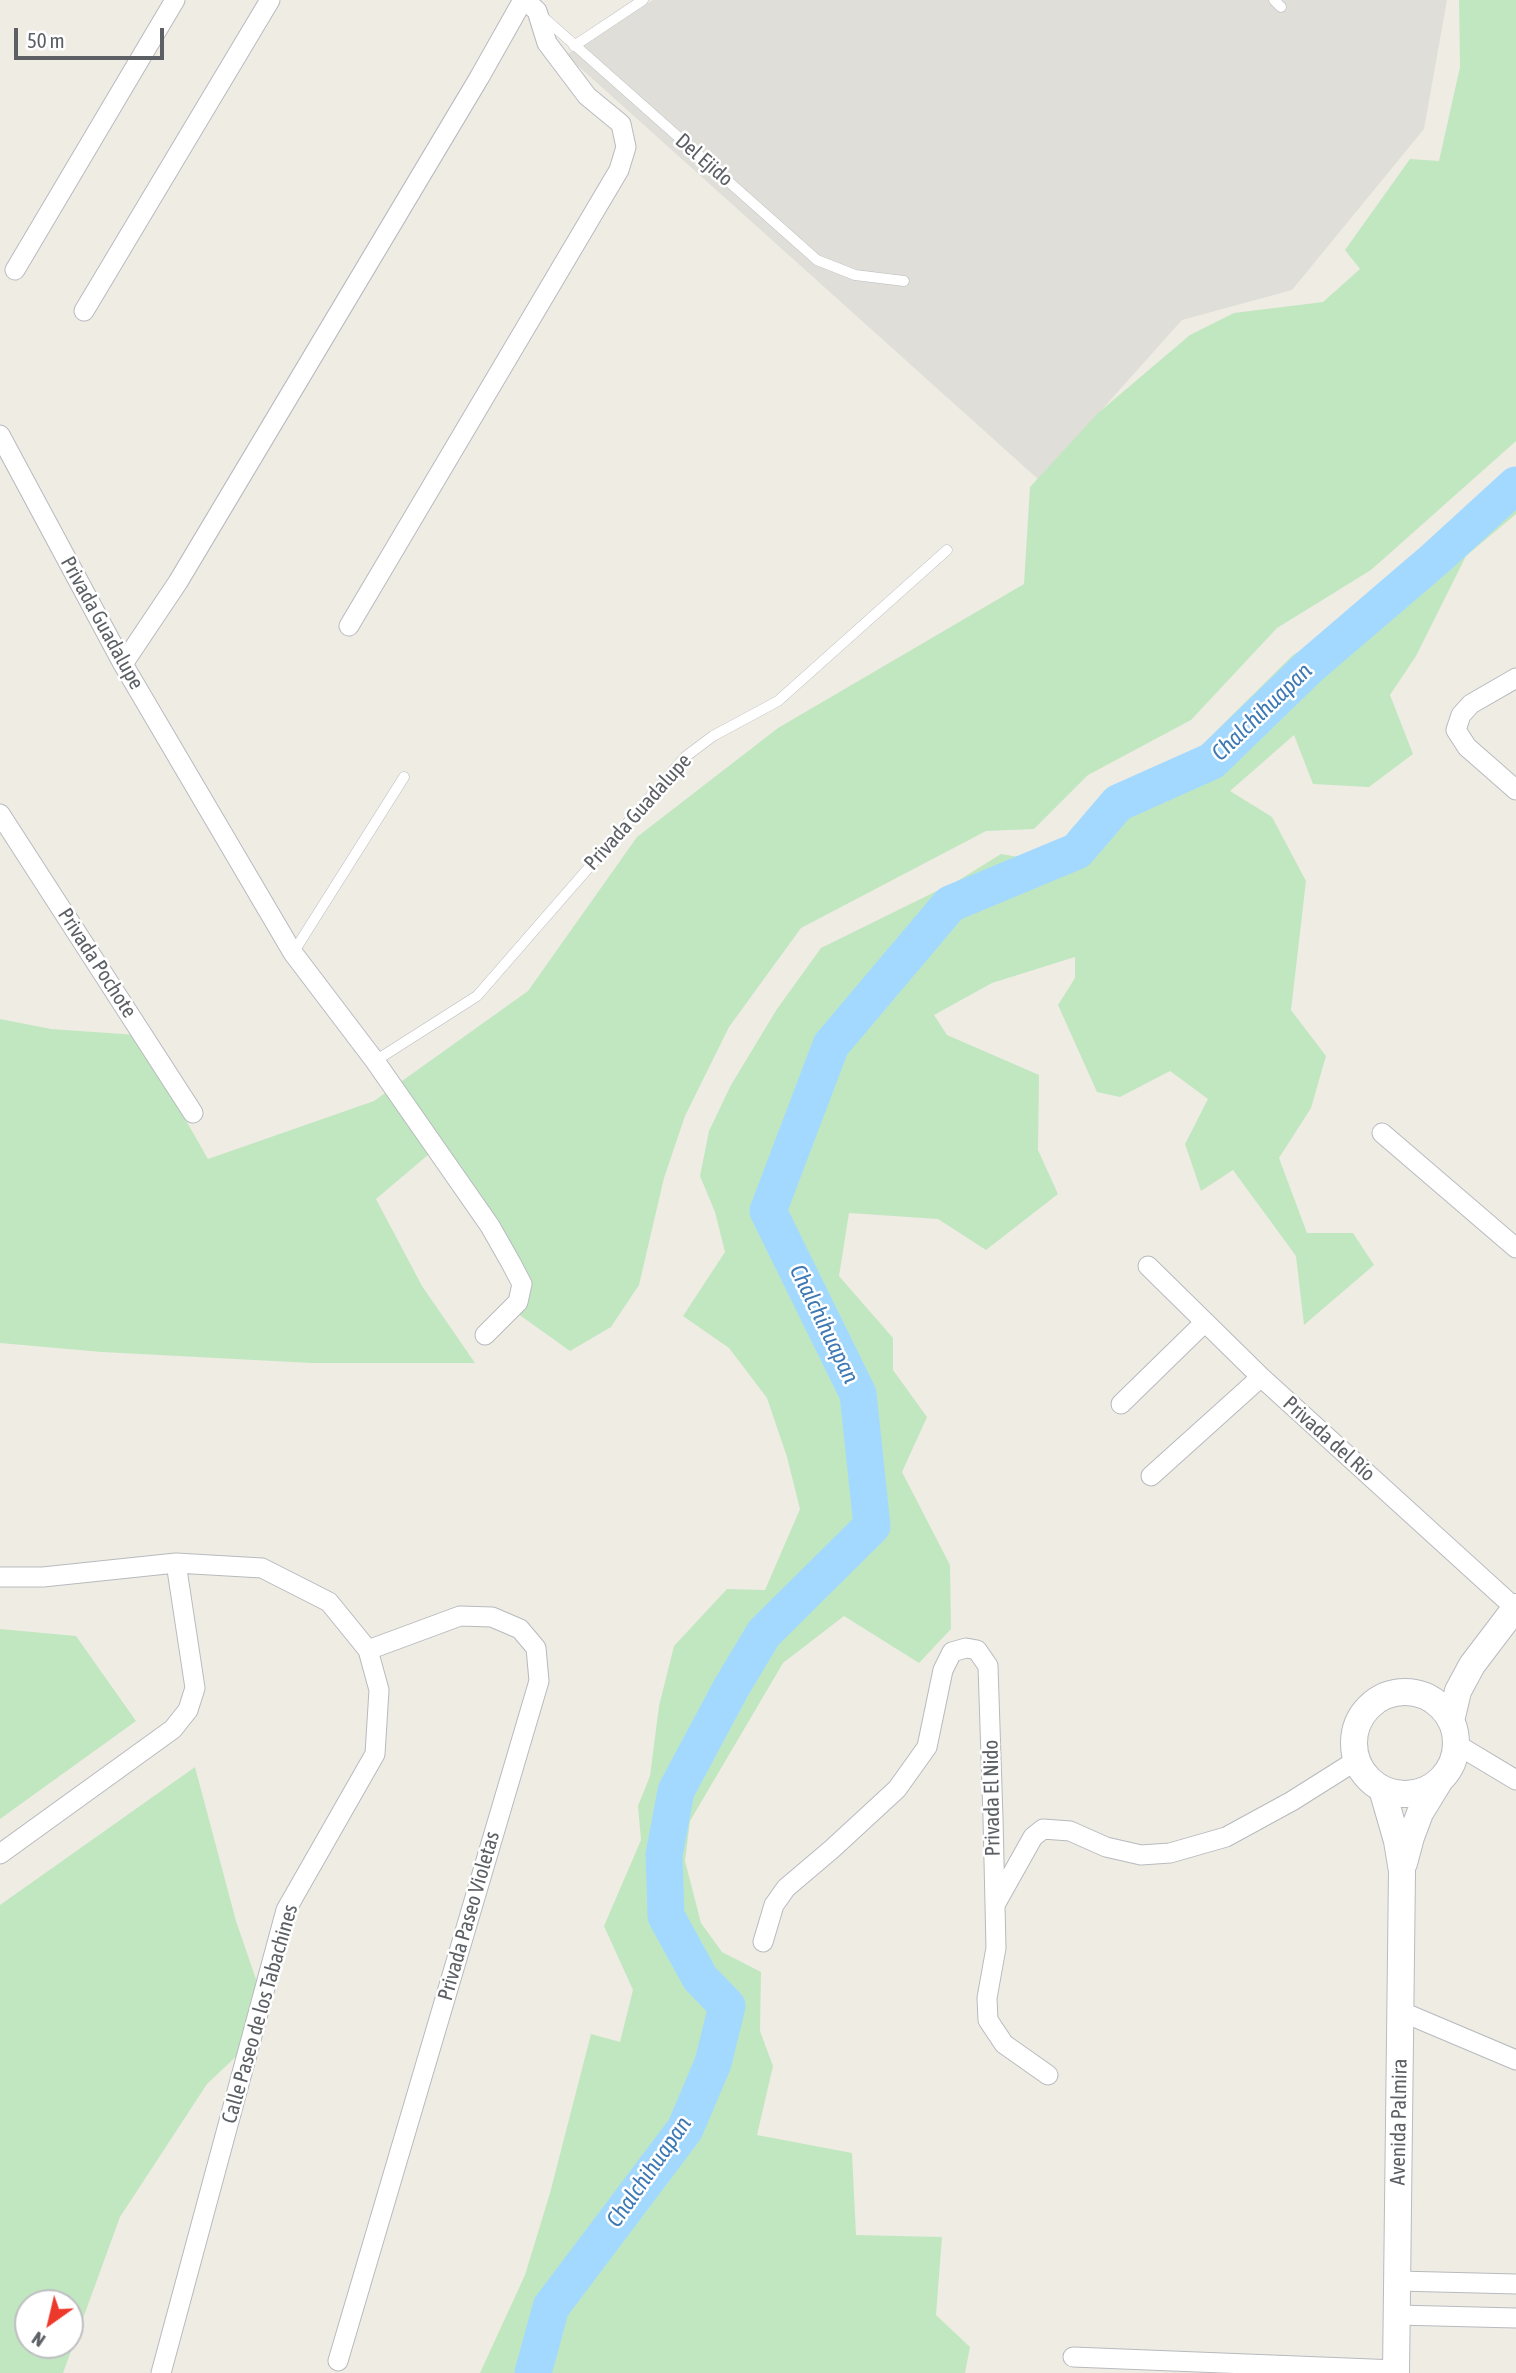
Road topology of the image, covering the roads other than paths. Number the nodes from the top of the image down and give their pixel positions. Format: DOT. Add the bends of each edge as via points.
graph roads {
  1 [pos="175,0"];
  2 [pos="270,0"];
  3 [pos="643,0"];
  4 [pos="528,4"];
  5 [pos="574,47"];
  6 [pos="15,270"];
  7 [pos="904,281"];
  8 [pos="84,312"];
  9 [pos="0,435"];
  10 [pos="947,550"];
  11 [pos="349,626"];
  12 [pos="123,664"];
  13 [pos="1516,678"];
  14 [pos="404,777"];
  15 [pos="1516,790"];
  16 [pos="0,814"];
  17 [pos="293,953"];
  18 [pos="375,1061"];
  19 [pos="193,1112"];
  20 [pos="1382,1133"];
  21 [pos="1516,1248"];
  22 [pos="1148,1266"];
  23 [pos="1205,1322"];
  24 [pos="485,1335"];
  25 [pos="1261,1377"];
  26 [pos="1121,1404"];
  27 [pos="1151,1476"];
  28 [pos="176,1563"];
  29 [pos="0,1577"];
  30 [pos="1515,1607"];
  31 [pos="368,1650"];
  32 [pos="1472,1665"];
  33 [pos="1416,1694"];
  34 [pos="1454,1732"];
  35 [pos="1357,1760"];
  36 [pos="1516,1780"];
  37 [pos="1439,1782"];
  38 [pos="1382,1789"];
  39 [pos="0,1853"];
  40 [pos="1402,1871"];
  41 [pos="996,1903"];
  42 [pos="763,1942"];
  43 [pos="1400,2011"];
  44 [pos="1516,2060"];
  45 [pos="1048,2075"];
  46 [pos="1398,2281"];
  47 [pos="1516,2284"];
  48 [pos="1397,2315"];
  49 [pos="1516,2318"];
  50 [pos="1073,2357"];
  51 [pos="338,2361"];
  52 [pos="1396,2372"];
  53 [pos="162,2373"];
  1 -- 6 [label="street"];
  2 -- 8 [label="street"];
  3 -- 5 [label="lane"];
  4 -- 5 [label="lane, Del Ejido"];
  4 -- 11 [label="street" via="547,43 587,96 621,124 626,147 619,170"];
  4 -- 12 [label="street" via="374,251 178,582"];
  5 -- 7 [label="lane, Del Ejido" via="817,260 855,275"];
  9 -- 12 [label="street, Privada Guadalupe"];
  10 -- 18 [label="lane, Privada Guadalupe" via="778,701 713,736 685,757 477,996"];
  12 -- 17 [label="street, Privada Guadalupe"];
  13 -- 15 [label="street" via="1471,704 1456,730 1467,747"];
  14 -- 17 [label="lane"];
  16 -- 19 [label="street, Privada Pochote"];
  17 -- 18 [label="street, Privada Guadalupe"];
  18 -- 24 [label="street, Privada Guadalupe" via="490,1226 522,1284 518,1301"];
  20 -- 21 [label="street"];
  22 -- 23 [label="street, Privada del Río"];
  23 -- 25 [label="street, Privada del Río"];
  23 -- 26 [label="street"];
  25 -- 27 [label="street"];
  25 -- 30 [label="street, Privada del Río"];
  28 -- 29 [label="street, Calle Paseo de los Tabachines"];
  28 -- 31 [label="street, Calle Paseo de los Tabachines" via="262,1568 330,1602"];
  28 -- 39 [label="street" via="195,1688 188,1710 173,1729"];
  30 -- 32 [label="main road"];
  31 -- 51 [label="street, Privada Paseo Violetas" via="460,1616 492,1617 520,1629 536,1648 538,1681"];
  31 -- 53 [label="street, Calle Paseo de los Tabachines" via="379,1690 376,1754 286,1910"];
  32 -- 33 [label="main road" via="1446,1684"];
  32 -- 34 [label="main road" via="1458,1691"];
  33 -- 34 [label="main road" via="1436,1703"];
  33 -- 35 [label="main road" via="1392,1694 1371,1705 1354,1737"];
  34 -- 36 [label="street"];
  34 -- 37 [label="main road" via="1454,1758"];
  35 -- 38 [label="main road" via="1371,1782"];
  35 -- 41 [label="street, Privada El Nido" via="1226,1837 1170,1853 1141,1855 1106,1847 1070,1831 1043,1829 1033,1837"];
  37 -- 38 [label="main road" via="1411,1794"];
  37 -- 40 [label="main road, Avenida Palmira" via="1420,1814"];
  38 -- 40 [label="main road, Avenida Palmira"];
  40 -- 43 [label="main road, Avenida Palmira"];
  41 -- 42 [label="street, Privada El Nido" via="988,1665 977,1650 965,1648 952,1652 943,1670 927,1747 897,1789 786,1888 774,1905"];
  41 -- 45 [label="street" via="988,2020 1004,2044"];
  43 -- 44 [label="street"];
  43 -- 46 [label="main road, Avenida Palmira"];
  46 -- 47 [label="street"];
  46 -- 48 [label="main road, Avenida Palmira"];
  48 -- 49 [label="street"];
  48 -- 52 [label="main road, Avenida Palmira"];
  50 -- 52 [label="street"];
}
